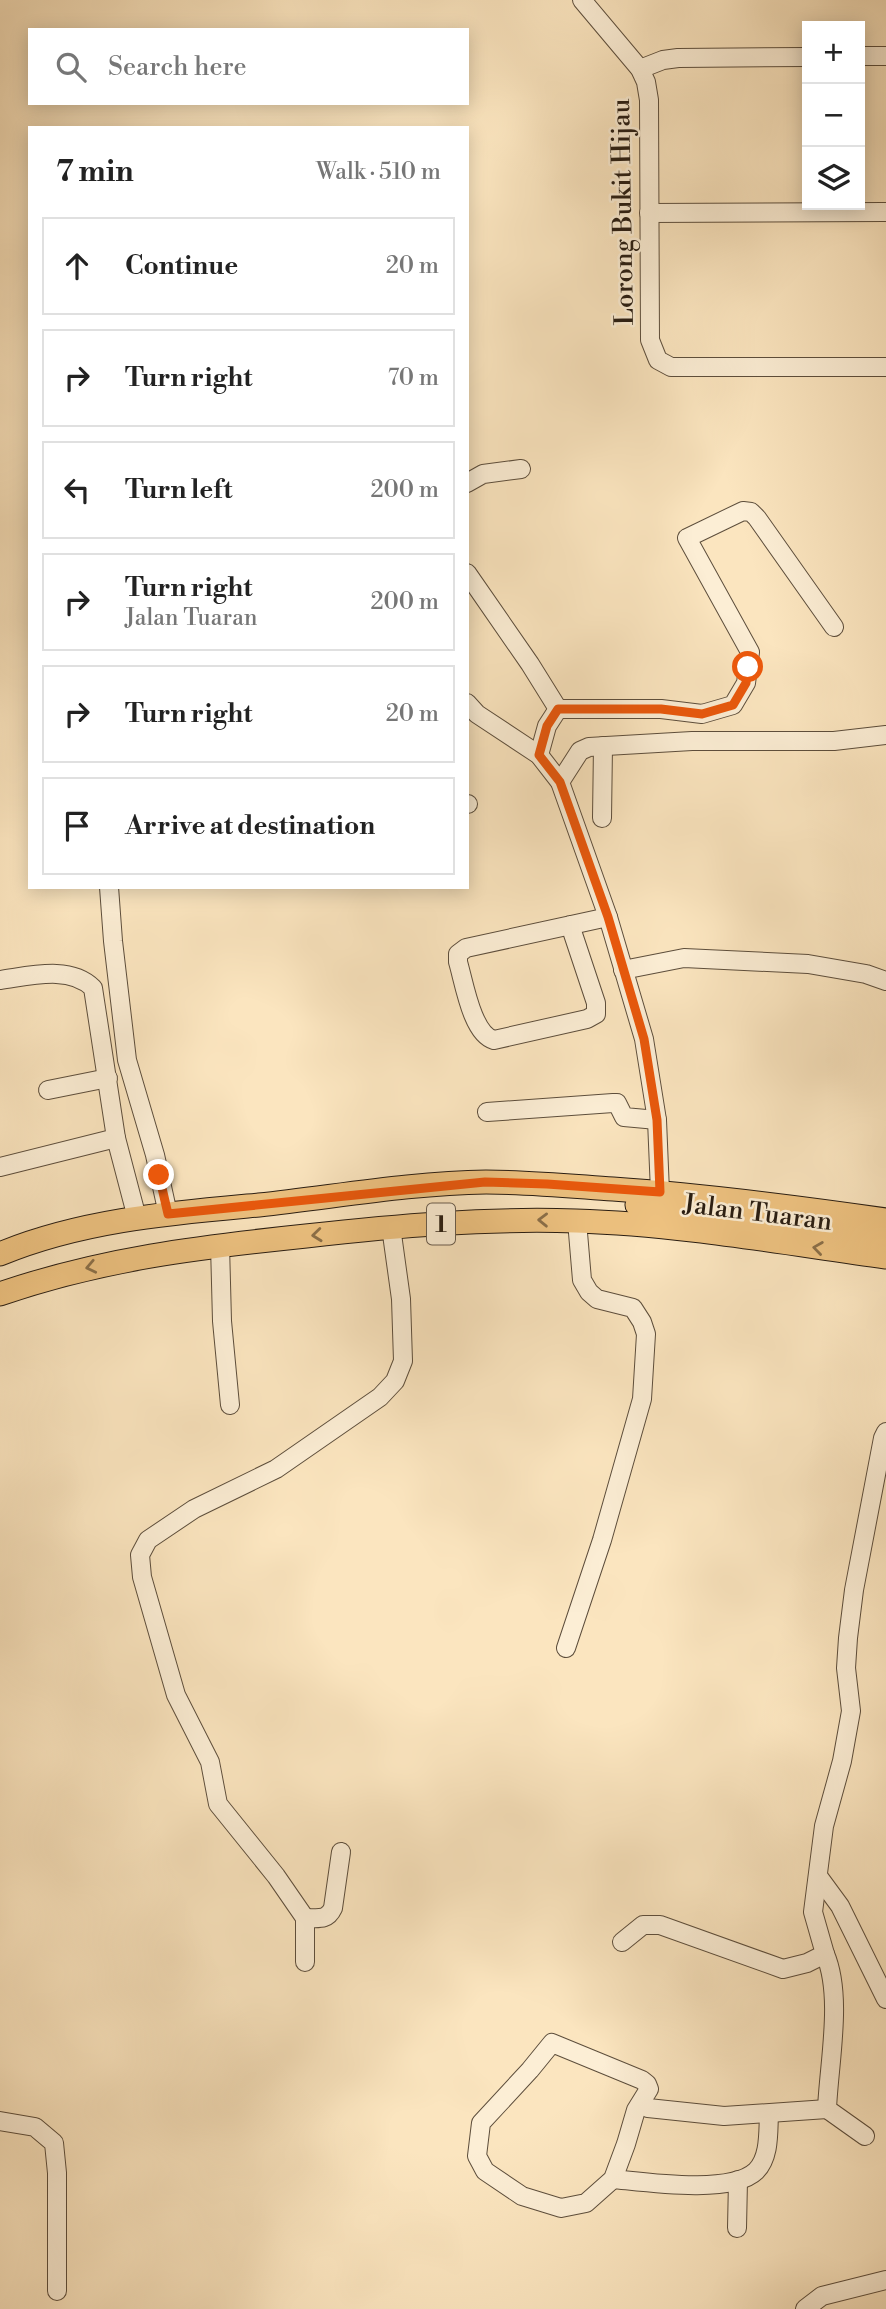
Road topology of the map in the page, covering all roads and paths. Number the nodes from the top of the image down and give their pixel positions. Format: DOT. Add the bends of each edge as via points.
graph roads {
  1 [pos="582,0"];
  2 [pos="865,56"];
  3 [pos="886,56"];
  4 [pos="802,57"];
  5 [pos="640,69"];
  6 [pos="886,212"];
  7 [pos="649,213"];
  8 [pos="886,367"];
  9 [pos="521,469"];
  10 [pos="469,482"];
  11 [pos="469,576"];
  12 [pos="834,627"];
  13 [pos="558,709"];
  14 [pos="471,712"];
  15 [pos="886,735"];
  16 [pos="603,746"];
  17 [pos="539,755"];
  18 [pos="560,782"];
  19 [pos="602,818"];
  20 [pos="109,889"];
  21 [pos="608,917"];
  22 [pos="570,925"];
  23 [pos="623,970"];
  24 [pos="0,980"];
  25 [pos="886,981"];
  26 [pos="108,1079"];
  27 [pos="48,1090"];
  28 [pos="487,1112"];
  29 [pos="657,1120"];
  30 [pos="117,1138"];
  31 [pos="0,1167"];
  32 [pos="575,1186"];
  33 [pos="660,1192"];
  34 [pos="168,1214"];
  35 [pos="137,1219"];
  36 [pos="886,1220"];
  37 [pos="577,1221"];
  38 [pos="391,1227"];
  39 [pos="886,1237"];
  40 [pos="220,1245"];
  41 [pos="0,1254"];
  42 [pos="886,1257"];
  43 [pos="0,1294"];
  44 [pos="230,1405"];
  45 [pos="886,1432"];
  46 [pos="565,1648"];
  47 [pos="341,1852"];
  48 [pos="818,1876"];
  49 [pos="305,1919"];
  50 [pos="622,1942"];
  51 [pos="825,1954"];
  52 [pos="305,1962"];
  53 [pos="886,1999"];
  54 [pos="641,2105"];
  55 [pos="827,2109"];
  56 [pos="769,2114"];
  57 [pos="0,2121"];
  58 [pos="865,2136"];
  59 [pos="613,2179"];
  60 [pos="738,2180"];
  61 [pos="737,2228"];
  62 [pos="886,2280"];
  63 [pos="57,2291"];
  64 [pos="805,2309"];
  1 -- 5 [label="street, Lorong Bukit Hijau"];
  2 -- 3 [label="street"];
  4 -- 5 [label="street" via="678,58"];
  5 -- 7 [label="street, Lorong Bukit Hijau" via="649,100"];
  6 -- 7 [label="street"];
  7 -- 8 [label="street, Lorong Bukit Hijau" via="650,340 658,360 671,367"];
  9 -- 10 [label="street" via="483,474"];
  11 -- 13 [label="street"];
  12 -- 13 [label="street" via="757,518 743,511 687,538 750,652 746,683 733,705 702,714 661,709"];
  13 -- 17 [label="street" via="547,726"];
  14 -- 17 [label="street"];
  15 -- 16 [label="street" via="835,741"];
  16 -- 18 [label="street" via="580,751"];
  16 -- 19 [label="street"];
  17 -- 18 [label="street"];
  18 -- 21 [label="street"];
  20 -- 34 [label="street" via="127,1060"];
  21 -- 22 [label="street"];
  21 -- 23 [label="street"];
  22 -- 22 [label="street" via="466,948 458,954 477,1025 487,1038 596,1014"];
  23 -- 25 [label="street" via="684,958 808,964"];
  23 -- 29 [label="street" via="644,1039"];
  24 -- 26 [label="street" via="71,975 84,979 93,988"];
  26 -- 27 [label="street"];
  26 -- 30 [label="street"];
  28 -- 29 [label="street" via="617,1103 624,1117"];
  29 -- 33 [label="street"];
  30 -- 31 [label="street"];
  30 -- 35 [label="street"];
  32 -- 33 [label="main road, Jalan Tuaran / 1"];
  32 -- 34 [label="main road, Jalan Tuaran / 1" via="437,1185"];
  32 -- 39 [label="main road" via="610,1203"];
  33 -- 36 [label="main road, Jalan Tuaran / 1"];
  34 -- 35 [label="main road, Jalan Tuaran / 1"];
  35 -- 41 [label="main road, Jalan Tuaran / 1" via="43,1239"];
  37 -- 38 [label="main road, Jalan Tuaran / 1, one-way" via="499,1220"];
  42 -- 37 [label="main road, Jalan Tuaran / 1, one-way" via="646,1225"];
  37 -- 46 [label="street" via="582,1280 597,1299 633,1308 646,1334 642,1399"];
  38 -- 40 [label="main road, Jalan Tuaran / 1, one-way"];
  38 -- 49 [label="street" via="401,1299 403,1361 395,1381 276,1469 194,1508 148,1539 140,1555 142,1577 176,1695 210,1762 218,1804"];
  40 -- 43 [label="main road, Jalan Tuaran / 1, one-way" via="83,1268"];
  40 -- 44 [label="street"];
  45 -- 48 [label="street" via="853,1590 846,1668 851,1711 824,1826"];
  47 -- 49 [label="street" via="330,1916"];
  48 -- 51 [label="street" via="813,1912"];
  48 -- 53 [label="street" via="840,1906"];
  49 -- 52 [label="street"];
  50 -- 51 [label="street" via="643,1925 660,1925 783,1969"];
  51 -- 55 [label="street" via="835,1999"];
  54 -- 56 [label="street" via="724,2116"];
  54 -- 59 [label="street"];
  54 -- 59 [label="street" via="649,2089 642,2080 552,2043 481,2123 477,2156 485,2171 522,2196 561,2208 586,2203"];
  55 -- 56 [label="street"];
  55 -- 58 [label="street"];
  56 -- 60 [label="street" via="768,2148 756,2172"];
  57 -- 63 [label="street" via="35,2127 54,2143"];
  59 -- 60 [label="street" via="691,2186"];
  60 -- 61 [label="street"];
  62 -- 64 [label="street" via="822,2296"];
}
